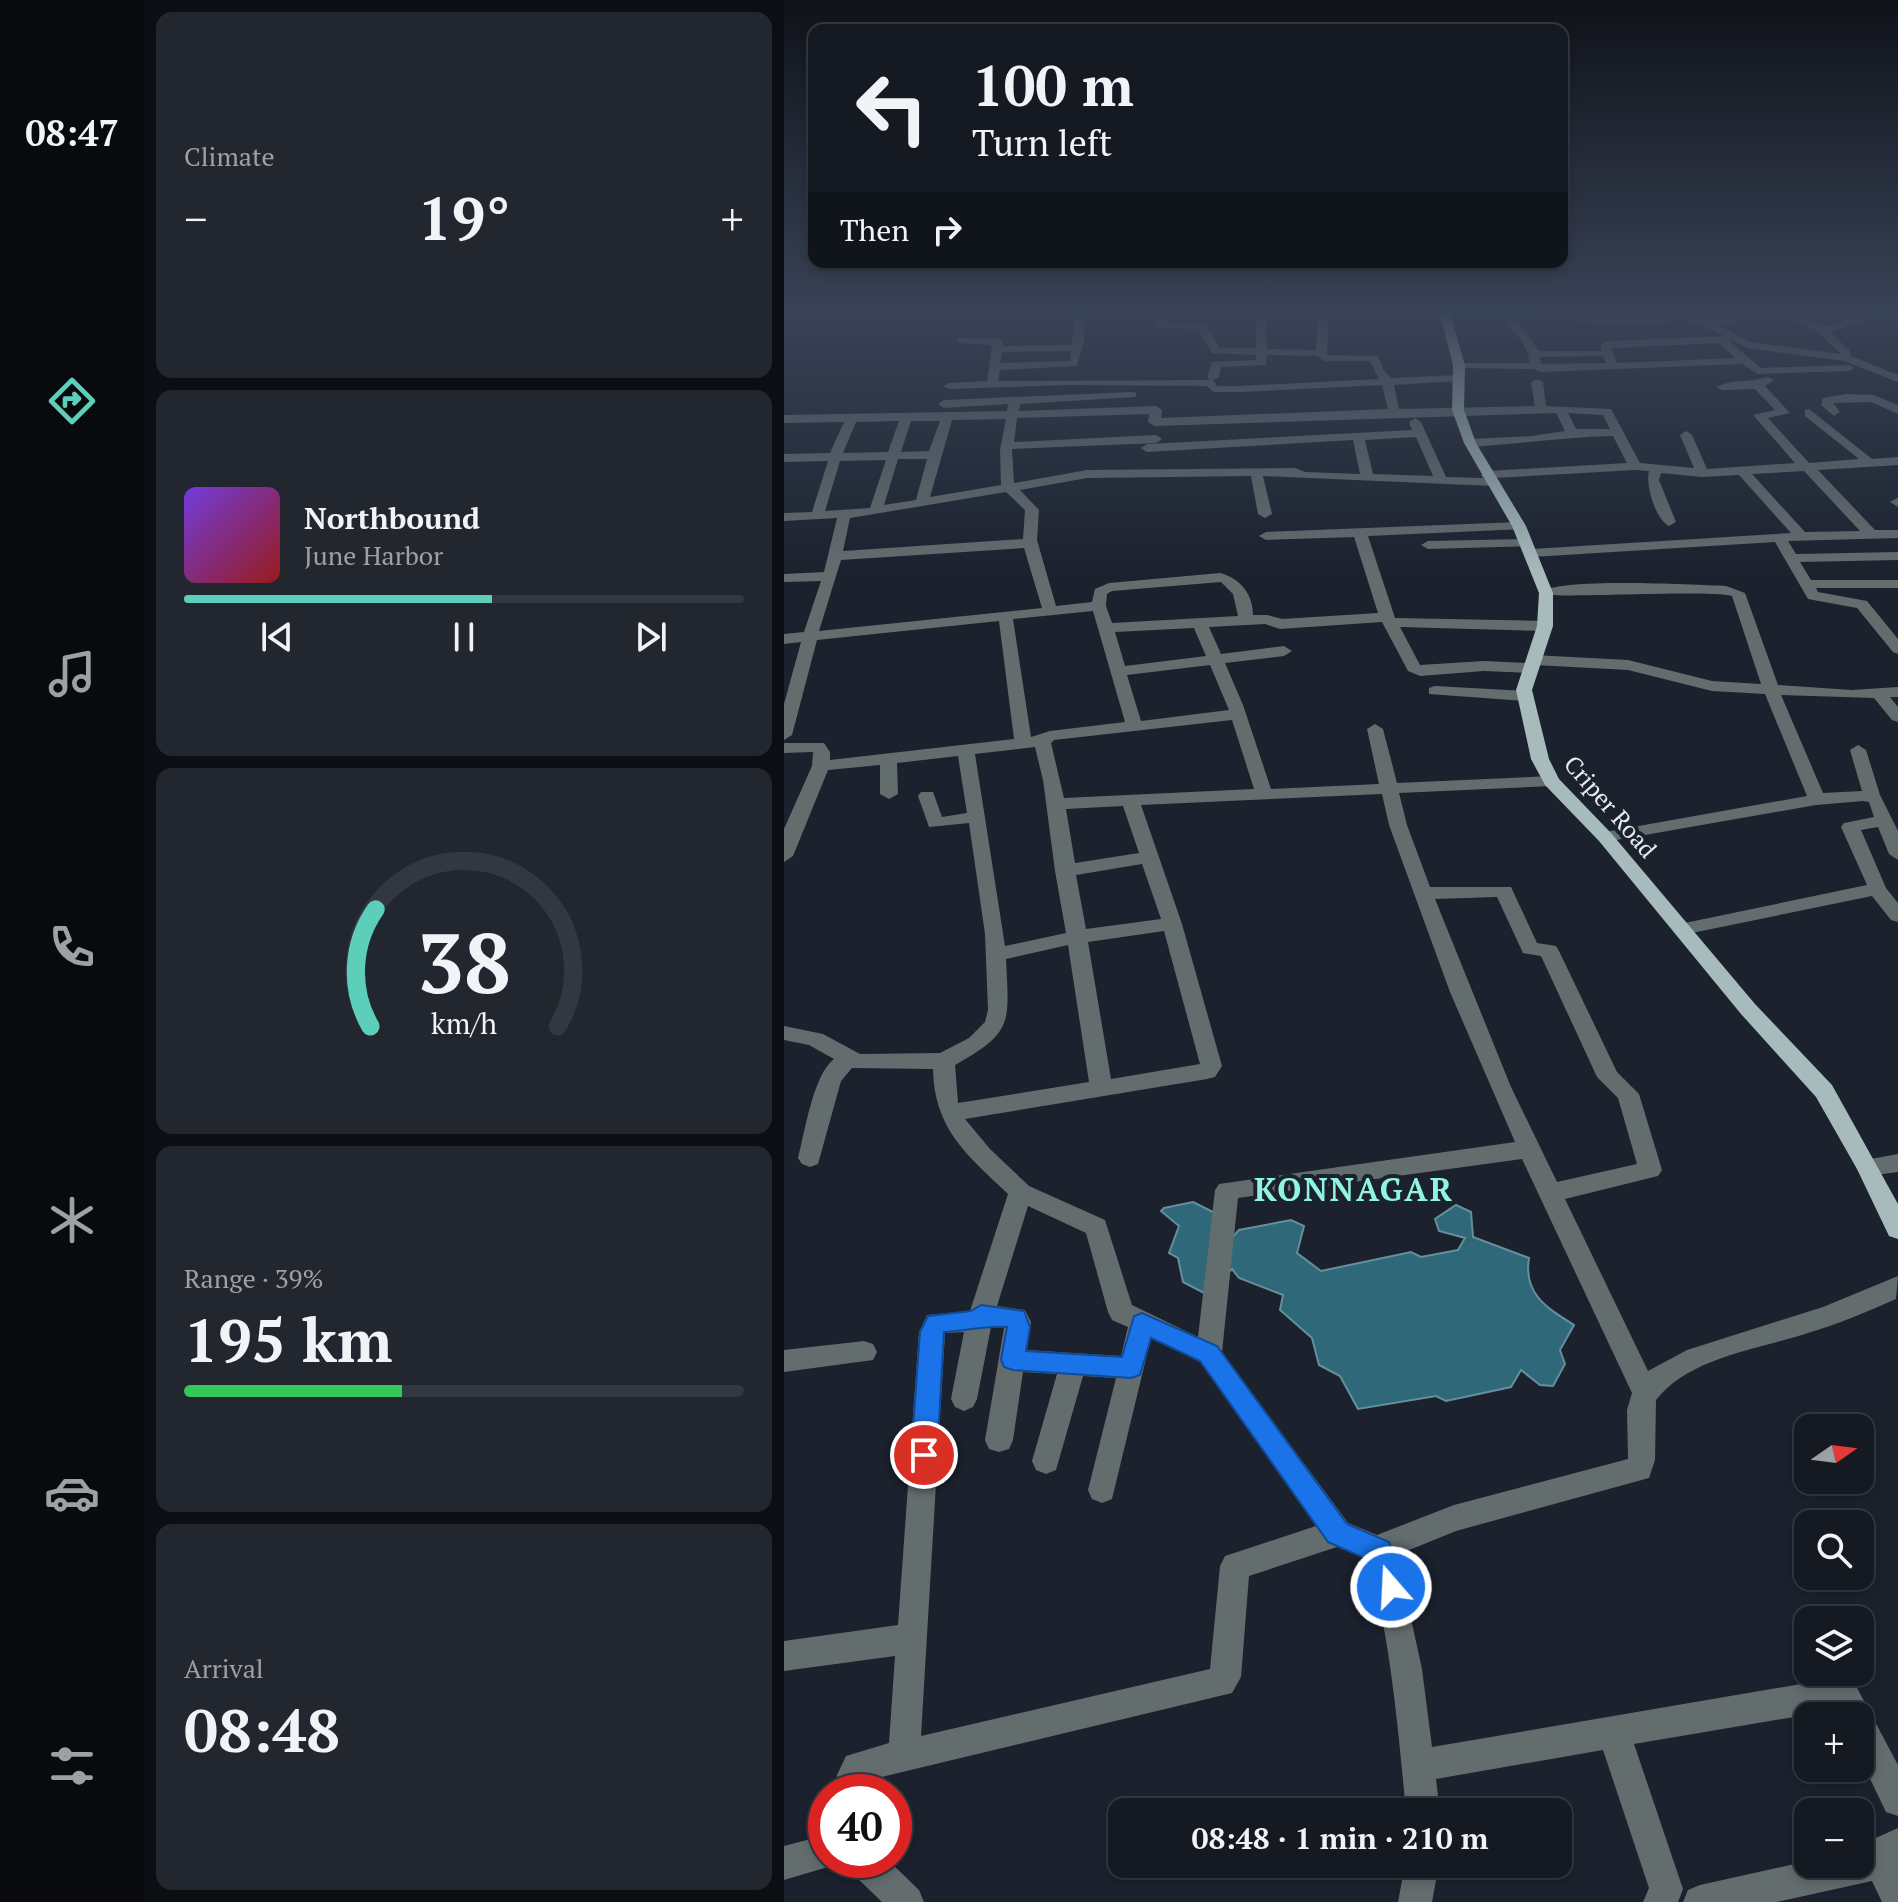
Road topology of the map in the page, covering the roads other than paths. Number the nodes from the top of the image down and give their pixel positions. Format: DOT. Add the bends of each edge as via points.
graph roads {
  1 [pos="1066,398"];
  2 [pos="1053,399"];
  3 [pos="1217,399"];
  4 [pos="1274,399"];
  5 [pos="1330,399"];
  6 [pos="1390,399"];
  7 [pos="1459,399"];
  8 [pos="1539,399"];
  9 [pos="1773,399"];
  10 [pos="1836,399"];
  11 [pos="1881,399"];
  12 [pos="1015,401"];
  13 [pos="916,405"];
  14 [pos="1541,409"];
  15 [pos="1560,409"];
  16 [pos="1898,410"];
  17 [pos="1410,411"];
  18 [pos="1459,411"];
  19 [pos="1394,412"];
  20 [pos="1834,412"];
  21 [pos="1332,413"];
  22 [pos="1809,413"];
  23 [pos="1065,414"];
  24 [pos="1011,415"];
  25 [pos="1316,415"];
  26 [pos="906,417"];
  27 [pos="947,417"];
  28 [pos="1275,417"];
  29 [pos="852,418"];
  30 [pos="784,419"];
  31 [pos="1243,419"];
  32 [pos="1215,421"];
  33 [pos="1154,422"];
  34 [pos="1618,432"];
  35 [pos="1420,433"];
  36 [pos="1572,433"];
  37 [pos="1686,435"];
  38 [pos="1358,436"];
  39 [pos="1315,440"];
  40 [pos="1247,441"];
  41 [pos="1152,443"];
  42 [pos="1470,443"];
  43 [pos="1007,446"];
  44 [pos="934,455"];
  45 [pos="893,456"];
  46 [pos="1294,456"];
  47 [pos="835,457"];
  48 [pos="784,458"];
  49 [pos="1898,461"];
  50 [pos="1862,464"];
  51 [pos="1635,466"];
  52 [pos="1806,466"];
  53 [pos="1656,468"];
  54 [pos="1758,469"];
  55 [pos="1742,470"];
  56 [pos="1256,472"];
  57 [pos="1134,473"];
  58 [pos="1702,473"];
  59 [pos="1367,476"];
  60 [pos="1440,478"];
  61 [pos="1490,478"];
  62 [pos="1008,487"];
  63 [pos="922,501"];
  64 [pos="1785,502"];
  65 [pos="876,509"];
  66 [pos="1265,514"];
  67 [pos="844,515"];
  68 [pos="817,516"];
  69 [pos="784,517"];
  70 [pos="1669,522"];
  71 [pos="1360,533"];
  72 [pos="1898,534"];
  73 [pos="1872,535"];
  74 [pos="1266,536"];
  75 [pos="1801,536"];
  76 [pos="1779,537"];
  77 [pos="1526,540"];
  78 [pos="1031,543"];
  79 [pos="1428,545"];
  80 [pos="835,556"];
  81 [pos="1898,556"];
  82 [pos="1792,558"];
  83 [pos="830,576"];
  84 [pos="784,578"];
  85 [pos="1805,584"];
  86 [pos="1898,584"];
  87 [pos="1546,593"];
  88 [pos="1099,606"];
  89 [pos="1050,610"];
  90 [pos="1005,615"];
  91 [pos="1244,620"];
  92 [pos="1389,620"];
  93 [pos="1199,622"];
  94 [pos="1280,624"];
  95 [pos="1545,626"];
  96 [pos="1106,628"];
  97 [pos="810,636"];
  98 [pos="784,639"];
  99 [pos="1898,649"];
  100 [pos="1284,651"];
  101 [pos="1212,658"];
  102 [pos="1531,664"];
  103 [pos="1284,669"];
  104 [pos="1119,671"];
  105 [pos="1773,690"];
  106 [pos="1435,691"];
  107 [pos="1898,692"];
  108 [pos="1879,694"];
  109 [pos="1525,696"];
  110 [pos="1238,714"];
  111 [pos="1898,717"];
  112 [pos="1132,727"];
  113 [pos="1375,729"];
  114 [pos="784,735"];
  115 [pos="1033,742"];
  116 [pos="784,748"];
  117 [pos="966,750"];
  118 [pos="1858,750"];
  119 [pos="888,760"];
  120 [pos="821,766"];
  121 [pos="1551,781"];
  122 [pos="1391,788"];
  123 [pos="889,794"];
  124 [pos="1264,794"];
  125 [pos="927,796"];
  126 [pos="1874,797"];
  127 [pos="1898,798"];
  128 [pos="1817,799"];
  129 [pos="1131,802"];
  130 [pos="1055,804"];
  131 [pos="976,817"];
  132 [pos="1883,821"];
  133 [pos="1605,837"];
  134 [pos="1898,854"];
  135 [pos="784,856"];
  136 [pos="1148,857"];
  137 [pos="1064,871"];
  138 [pos="1876,888"];
  139 [pos="1424,893"];
  140 [pos="1898,916"];
  141 [pos="1172,924"];
  142 [pos="1682,929"];
  143 [pos="1075,937"];
  144 [pos="996,955"];
  145 [pos="784,1033"];
  146 [pos="848,1060"];
  147 [pos="944,1061"];
  148 [pos="1101,1088"];
  149 [pos="950,1113"];
  150 [pos="1529,1149"];
  151 [pos="810,1158"];
  152 [pos="1898,1163"];
  153 [pos="1868,1167"];
  154 [pos="1021,1192"];
  155 [pos="1550,1193"];
  156 [pos="1898,1229"];
  157 [pos="1898,1286"];
  158 [pos="980,1318"];
  159 [pos="1142,1323"];
  160 [pos="864,1352"];
  161 [pos="1209,1354"];
  162 [pos="1013,1360"];
  163 [pos="784,1361"];
  164 [pos="1073,1365"];
  165 [pos="1131,1368"];
  166 [pos="1645,1392"];
  167 [pos="964,1399"];
  168 [pos="999,1440"];
  169 [pos="1046,1461"];
  170 [pos="1102,1490"];
  171 [pos="1338,1533"];
  172 [pos="1380,1551"];
  173 [pos="912,1638"];
  174 [pos="784,1656"];
  175 [pos="1848,1702"];
  176 [pos="1613,1731"];
  177 [pos="1874,1752"];
  178 [pos="904,1756"];
  179 [pos="1420,1765"];
  180 [pos="854,1774"];
  181 [pos="1422,1798"];
  182 [pos="1898,1800"];
  183 [pos="1889,1853"];
  184 [pos="808,1857"];
  185 [pos="784,1863"];
  186 [pos="882,1878"];
  187 [pos="1419,1878"];
  188 [pos="1898,1899"];
  189 [pos="907,1902"];
  190 [pos="1415,1902"];
  191 [pos="1660,1902"];
  192 [pos="1700,1902"];
  1 -- 23 [label="street"];
  2 -- 12 [label="street"];
  3 -- 32 [label="street"];
  4 -- 28 [label="street"];
  5 -- 21 [label="street"];
  6 -- 19 [label="street"];
  7 -- 18 [label="main road, Criper Road"];
  8 -- 14 [label="street"];
  9 -- 52 [label="street" via="1784,413 1759,415"];
  10 -- 20 [label="street" via="1827,400"];
  11 -- 16 [label="street"];
  12 -- 13 [label="street"];
  12 -- 24 [label="street"];
  14 -- 15 [label="street"];
  14 -- 18 [label="street"];
  15 -- 34 [label="street" via="1604,410"];
  15 -- 36 [label="street"];
  17 -- 18 [label="street"];
  17 -- 19 [label="street"];
  17 -- 35 [label="street"];
  18 -- 42 [label="main road, Criper Road"];
  19 -- 21 [label="street"];
  21 -- 25 [label="street"];
  22 -- 50 [label="street" via="1866,458"];
  23 -- 24 [label="street"];
  23 -- 33 [label="street" via="1156,410"];
  24 -- 27 [label="street"];
  24 -- 43 [label="street"];
  25 -- 28 [label="street"];
  25 -- 39 [label="street"];
  26 -- 27 [label="street"];
  26 -- 29 [label="street"];
  26 -- 45 [label="street"];
  27 -- 44 [label="street"];
  28 -- 31 [label="street"];
  29 -- 30 [label="street"];
  29 -- 47 [label="street"];
  31 -- 32 [label="street"];
  31 -- 40 [label="street"];
  32 -- 33 [label="street"];
  33 -- 41 [label="street"];
  34 -- 36 [label="street"];
  34 -- 51 [label="street"];
  35 -- 38 [label="street"];
  35 -- 60 [label="street"];
  36 -- 42 [label="street"];
  37 -- 58 [label="street"];
  38 -- 39 [label="street"];
  38 -- 59 [label="street"];
  39 -- 46 [label="street"];
  40 -- 41 [label="street"];
  40 -- 46 [label="street"];
  41 -- 43 [label="street"];
  41 -- 57 [label="street" via="1137,456"];
  42 -- 61 [label="main road, Criper Road"];
  43 -- 62 [label="street"];
  44 -- 45 [label="street"];
  44 -- 63 [label="street"];
  45 -- 47 [label="street"];
  45 -- 65 [label="street"];
  46 -- 56 [label="street"];
  46 -- 59 [label="street" via="1303,476"];
  47 -- 48 [label="street"];
  47 -- 68 [label="street"];
  49 -- 50 [label="street"];
  50 -- 52 [label="street"];
  51 -- 53 [label="street"];
  51 -- 61 [label="street"];
  52 -- 54 [label="street"];
  52 -- 73 [label="street"];
  53 -- 58 [label="street"];
  53 -- 70 [label="street" via="1653,480"];
  54 -- 55 [label="street"];
  54 -- 64 [label="street"];
  55 -- 58 [label="street"];
  55 -- 75 [label="street"];
  56 -- 57 [label="street"];
  56 -- 66 [label="street"];
  57 -- 62 [label="street" via="1087,474"];
  59 -- 60 [label="street"];
  60 -- 61 [label="street"];
  61 -- 77 [label="main road, Criper Road"];
  62 -- 63 [label="street"];
  62 -- 78 [label="street" via="1032,510"];
  63 -- 65 [label="street"];
  65 -- 67 [label="street"];
  67 -- 68 [label="street"];
  67 -- 80 [label="street"];
  68 -- 69 [label="street"];
  71 -- 74 [label="street"];
  71 -- 77 [label="street"];
  71 -- 92 [label="street"];
  72 -- 73 [label="street"];
  73 -- 75 [label="street"];
  75 -- 76 [label="street"];
  76 -- 77 [label="street"];
  76 -- 82 [label="street"];
  77 -- 79 [label="street"];
  77 -- 87 [label="main road, Criper Road"];
  78 -- 80 [label="street"];
  78 -- 89 [label="street"];
  80 -- 83 [label="street"];
  81 -- 82 [label="street"];
  82 -- 85 [label="street"];
  83 -- 84 [label="street"];
  83 -- 97 [label="street"];
  85 -- 86 [label="street"];
  85 -- 99 [label="street" via="1817,598 1862,604"];
  87 -- 95 [label="main road, Criper Road"];
  87 -- 105 [label="street" via="1733,590 1741,596"];
  88 -- 89 [label="street"];
  88 -- 91 [label="street" via="1100,592 1109,587 1220,577 1235,584 1246,610"];
  88 -- 96 [label="street"];
  89 -- 90 [label="street"];
  90 -- 97 [label="street"];
  90 -- 115 [label="street"];
  91 -- 93 [label="street"];
  91 -- 94 [label="street"];
  92 -- 94 [label="street"];
  92 -- 95 [label="street"];
  92 -- 102 [label="street" via="1420,671"];
  93 -- 96 [label="street"];
  93 -- 101 [label="street"];
  94 -- 100 [label="street"];
  95 -- 102 [label="main road, Criper Road"];
  96 -- 104 [label="street"];
  97 -- 98 [label="street"];
  97 -- 114 [label="street"];
  100 -- 101 [label="street"];
  100 -- 103 [label="street"];
  101 -- 104 [label="street"];
  101 -- 110 [label="street"];
  102 -- 105 [label="street" via="1628,665 1712,686"];
  102 -- 109 [label="main road, Criper Road"];
  104 -- 112 [label="street"];
  105 -- 108 [label="street"];
  105 -- 128 [label="street"];
  106 -- 109 [label="street"];
  107 -- 108 [label="street"];
  108 -- 111 [label="street"];
  109 -- 121 [label="main road, Criper Road" via="1540,759"];
  110 -- 112 [label="street"];
  110 -- 124 [label="street"];
  112 -- 115 [label="street"];
  113 -- 122 [label="street"];
  115 -- 117 [label="street"];
  115 -- 130 [label="street"];
  116 -- 120 [label="street" via="818,747"];
  117 -- 119 [label="street"];
  117 -- 131 [label="street"];
  118 -- 126 [label="street"];
  119 -- 120 [label="street"];
  119 -- 123 [label="street"];
  120 -- 135 [label="street"];
  121 -- 122 [label="street"];
  121 -- 133 [label="main road, Criper Road"];
  122 -- 124 [label="street"];
  122 -- 139 [label="street" via="1398,825"];
  124 -- 129 [label="street"];
  125 -- 131 [label="street" via="935,823"];
  126 -- 127 [label="street"];
  126 -- 128 [label="street"];
  126 -- 132 [label="street"];
  128 -- 133 [label="street"];
  129 -- 130 [label="street"];
  129 -- 136 [label="street"];
  130 -- 137 [label="street"];
  131 -- 144 [label="street"];
  132 -- 134 [label="street"];
  132 -- 138 [label="street" via="1850,827"];
  133 -- 142 [label="main road, Criper Road"];
  136 -- 137 [label="street"];
  136 -- 141 [label="street"];
  137 -- 143 [label="street"];
  138 -- 140 [label="street"];
  138 -- 142 [label="street"];
  139 -- 150 [label="street" via="1460,992"];
  139 -- 155 [label="street" via="1504,891 1530,948 1549,951 1608,1077 1628,1094 1650,1170"];
  141 -- 143 [label="street"];
  141 -- 148 [label="street" via="1210,1069"];
  142 -- 153 [label="main road, Criper Road" via="1824,1091"];
  143 -- 144 [label="street"];
  143 -- 148 [label="street"];
  144 -- 147 [label="street" via="995,1025 977,1043"];
  145 -- 146 [label="street" via="821,1041"];
  146 -- 147 [label="street"];
  146 -- 151 [label="street" via="830,1081"];
  147 -- 149 [label="street"];
  148 -- 149 [label="street"];
  149 -- 154 [label="street" via="979,1152"];
  150 -- 155 [label="street"];
  150 -- 161 [label="street" via="1226,1191"];
  152 -- 153 [label="street"];
  153 -- 156 [label="main road, Criper Road"];
  154 -- 158 [label="street"];
  154 -- 159 [label="street" via="1096,1227 1118,1308"];
  155 -- 166 [label="street"];
  157 -- 166 [label="street" via="1809,1323 1681,1364"];
  158 -- 162 [label="street" via="1017,1320"];
  158 -- 167 [label="street"];
  158 -- 173 [label="street" via="933,1325"];
  159 -- 161 [label="street"];
  159 -- 165 [label="street"];
  160 -- 163 [label="street"];
  161 -- 171 [label="street"];
  162 -- 164 [label="street"];
  162 -- 168 [label="street"];
  164 -- 165 [label="street"];
  164 -- 169 [label="street"];
  165 -- 170 [label="street"];
  166 -- 172 [label="street" via="1639,1469 1454,1518"];
  171 -- 172 [label="street"];
  171 -- 178 [label="street" via="1235,1566 1221,1682"];
  172 -- 179 [label="street" via="1407,1669"];
  173 -- 174 [label="street"];
  173 -- 178 [label="street"];
  175 -- 176 [label="street" via="1836,1694"];
  176 -- 179 [label="street"];
  176 -- 191 [label="street" via="1666,1889"];
  177 -- 182 [label="street"];
  178 -- 180 [label="street" via="857,1767"];
  179 -- 181 [label="street"];
  183 -- 188 [label="street"];
  183 -- 192 [label="street"];
  184 -- 185 [label="street"];
  186 -- 189 [label="street"];
  187 -- 190 [label="street"];
}
